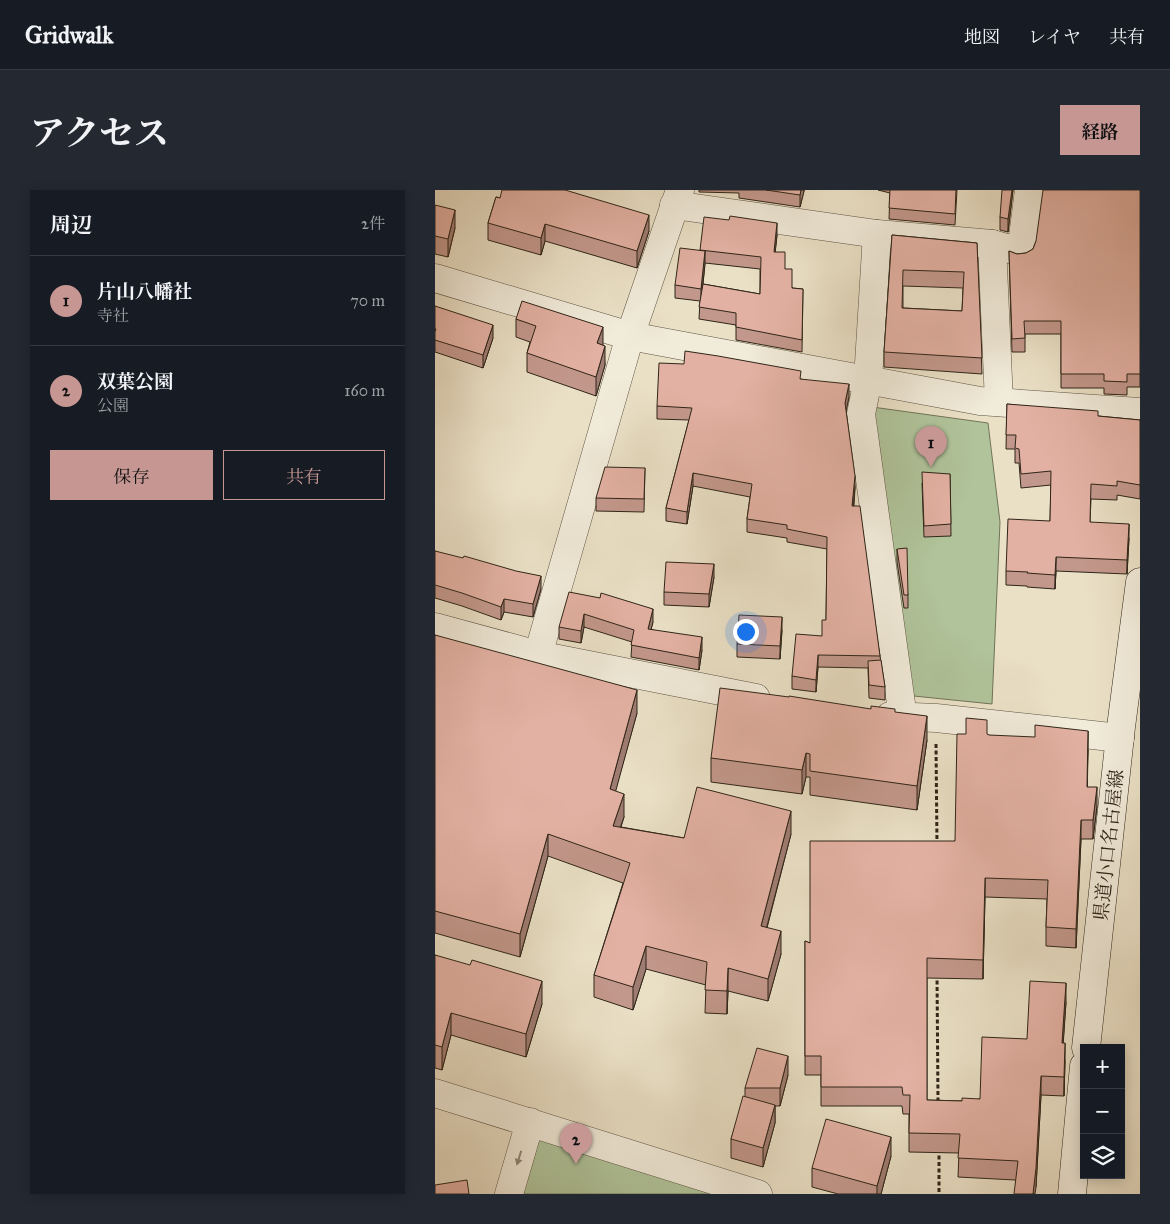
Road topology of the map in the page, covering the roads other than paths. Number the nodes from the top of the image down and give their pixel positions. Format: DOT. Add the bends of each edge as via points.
graph roads {
  1 [pos="1029,190"];
  2 [pos="677,197"];
  3 [pos="877,234"];
  4 [pos="992,244"];
  5 [pos="435,278"];
  6 [pos="630,336"];
  7 [pos="868,380"];
  8 [pos="999,402"];
  9 [pos="1140,412"];
  10 [pos="1140,582"];
  11 [pos="435,627"];
  12 [pos="539,655"];
  13 [pos="781,702"];
  14 [pos="866,714"];
  15 [pos="903,718"];
  16 [pos="1120,738"];
  17 [pos="1086,1044"];
  18 [pos="1082,1089"];
  19 [pos="435,1093"];
  20 [pos="530,1122"];
  21 [pos="509,1194"];
  22 [pos="758,1194"];
  23 [pos="1072,1194"];
  1 -- 4 [label="street" via="1021,252"];
  2 -- 3 [label="street"];
  2 -- 6 [label="street"];
  3 -- 4 [label="street"];
  3 -- 7 [label="street"];
  4 -- 8 [label="street"];
  5 -- 6 [label="street"];
  6 -- 7 [label="street"];
  6 -- 12 [label="street"];
  7 -- 8 [label="street"];
  7 -- 15 [label="street" via="861,414"];
  8 -- 9 [label="street"];
  10 -- 16 [label="street, 県道小口名古屋線"];
  11 -- 12 [label="street"];
  12 -- 13 [label="street"];
  14 -- 15 [label="street"];
  15 -- 16 [label="street" via="936,718"];
  16 -- 17 [label="street, 県道小口名古屋線"];
  18 -- 23 [label="street"];
  19 -- 20 [label="street"];
  20 -- 21 [label="street, one-way"];
  20 -- 22 [label="street"];
}
